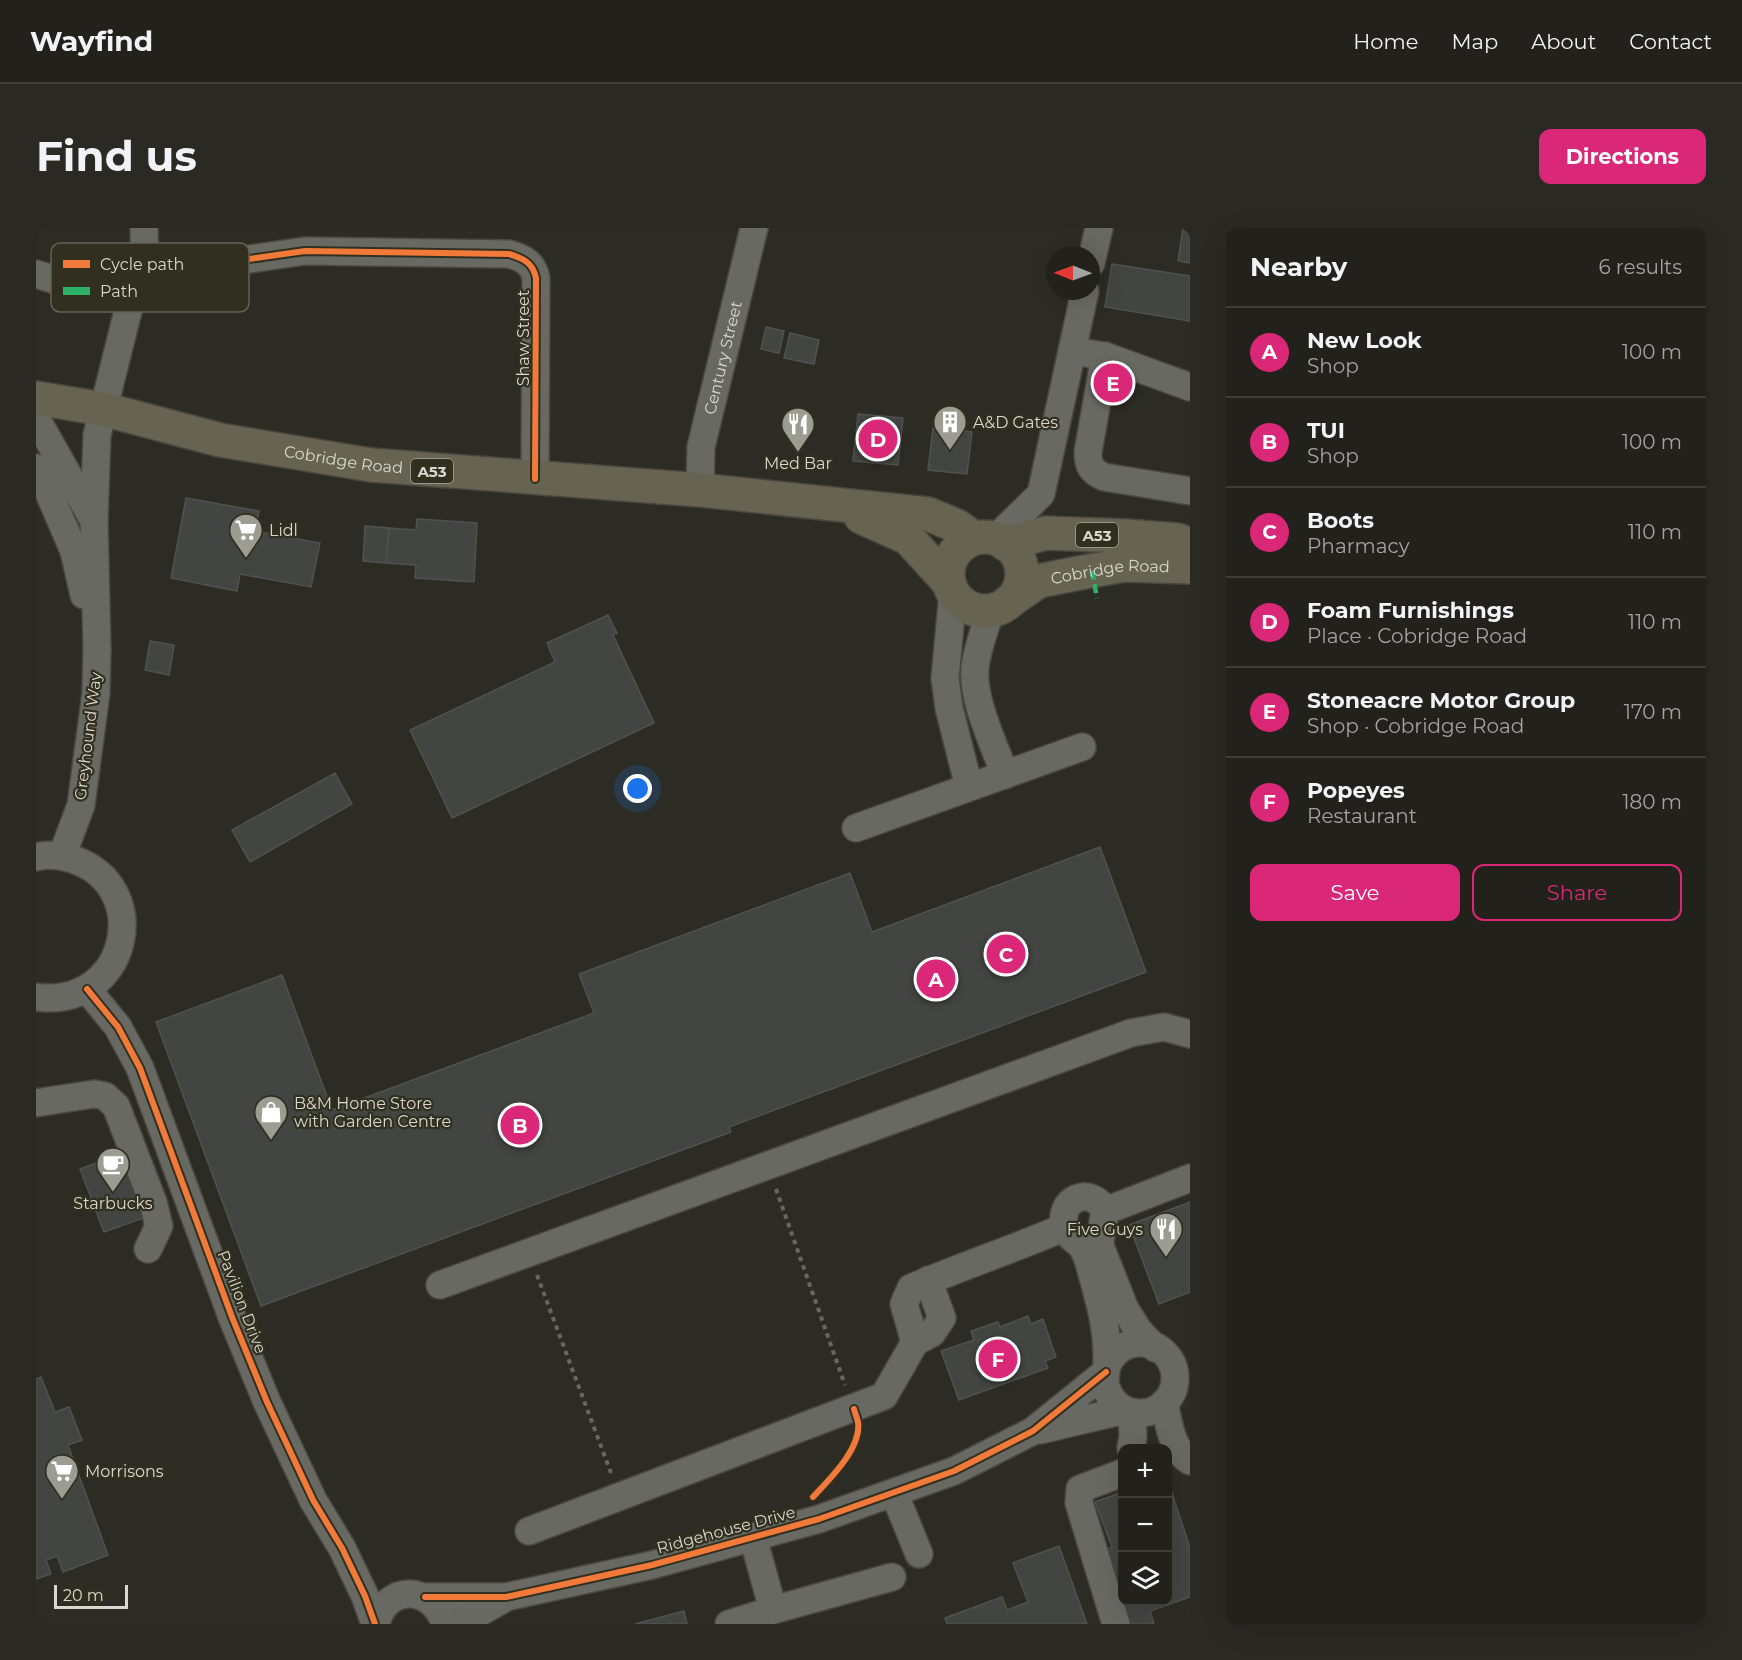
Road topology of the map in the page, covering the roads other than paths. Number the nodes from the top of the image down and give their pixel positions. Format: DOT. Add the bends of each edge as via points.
graph roads {
  1 [pos="144,228"];
  2 [pos="754,228"];
  3 [pos="1099,228"];
  4 [pos="144,243"];
  5 [pos="1095,246"];
  6 [pos="249,259"];
  7 [pos="36,274"];
  8 [pos="51,279"];
  9 [pos="1083,300"];
  10 [pos="128,312"];
  11 [pos="1072,351"];
  12 [pos="1105,356"];
  13 [pos="1190,387"];
  14 [pos="36,398"];
  15 [pos="103,409"];
  16 [pos="36,418"];
  17 [pos="36,468"];
  18 [pos="535,479"];
  19 [pos="700,490"];
  20 [pos="1190,491"];
  21 [pos="834,505"];
  22 [pos="94,521"];
  23 [pos="992,540"];
  24 [pos="1190,544"];
  25 [pos="1190,567"];
  26 [pos="951,588"];
  27 [pos="997,608"];
  28 [pos="97,649"];
  29 [pos="1082,747"];
  30 [pos="1005,774"];
  31 [pos="969,787"];
  32 [pos="856,828"];
  33 [pos="49,856"];
  34 [pos="87,989"];
  35 [pos="36,997"];
  36 [pos="1190,1034"];
  37 [pos="36,1103"];
  38 [pos="1190,1178"];
  39 [pos="1105,1210"];
  40 [pos="1065,1227"];
  41 [pos="148,1249"];
  42 [pos="440,1285"];
  43 [pos="1155,1348"];
  44 [pos="1107,1368"];
  45 [pos="1182,1370"];
  46 [pos="1164,1403"];
  47 [pos="1128,1411"];
  48 [pos="1033,1431"];
  49 [pos="1132,1444"];
  50 [pos="1180,1458"];
  51 [pos="1118,1472"];
  52 [pos="894,1493"];
  53 [pos="529,1531"];
  54 [pos="753,1537"];
  55 [pos="342,1548"];
  56 [pos="919,1554"];
  57 [pos="892,1577"];
  58 [pos="414,1596"];
  59 [pos="506,1598"];
  60 [pos="773,1610"];
  61 [pos="1117,1623"];
  62 [pos="375,1624"];
  63 [pos="446,1624"];
  64 [pos="459,1624"];
  65 [pos="729,1624"];
  1 -- 4 [label="street"];
  2 -- 19 [label="street, Century Street" via="701,447"];
  3 -- 5 [label="street"];
  6 -- 18 [label="street, Shaw Street" via="305,251 509,254 522,258 535,269 536,278"];
  7 -- 8 [label="street"];
  9 -- 11 [label="street"];
  10 -- 15 [label="street"];
  11 -- 12 [label="street"];
  11 -- 23 [label="street" via="1041,494"];
  12 -- 13 [label="street"];
  12 -- 20 [label="street" via="1088,452 1090,467 1104,477"];
  14 -- 15 [label="highway, Cobridge Road / A53"];
  15 -- 18 [label="highway, Cobridge Road / A53" via="220,440 372,465"];
  15 -- 22 [label="street" via="97,435"];
  16 -- 22 [label="street"];
  17 -- 28 [label="street" via="74,551"];
  18 -- 19 [label="highway, Cobridge Road / A53"];
  19 -- 21 [label="highway, Cobridge Road / A53"];
  21 -- 23 [label="highway, Cobridge Road / A53" via="928,514"];
  21 -- 26 [label="highway, Cobridge Road / A53" via="908,538"];
  22 -- 28 [label="street"];
  23 -- 24 [label="highway, Cobridge Road / A53" via="1046,533 1126,536"];
  23 -- 26 [label="highway" via="962,544 953,554 949,566"];
  23 -- 27 [label="highway" via="1012,549 1021,569 1020,586 1013,598"];
  25 -- 27 [label="highway, Cobridge Road / A53" via="1124,565 1039,581"];
  26 -- 27 [label="highway" via="970,608"];
  26 -- 31 [label="street" via="945,678"];
  27 -- 30 [label="street" via="981,639 975,669 978,697"];
  28 -- 33 [label="street, Greyhound Way" via="96,693 81,805"];
  29 -- 30 [label="street"];
  30 -- 31 [label="street"];
  31 -- 32 [label="street"];
  33 -- 34 [label="street" via="84,862 101,875 122,914 116,957 104,975"];
  34 -- 35 [label="street" via="69,997"];
  34 -- 55 [label="street, Pavilion Drive" via="118,1027 140,1068 267,1402 313,1500"];
  36 -- 42 [label="street" via="1164,1027 1131,1034"];
  37 -- 41 [label="street" via="93,1094 105,1096 116,1106 159,1226"];
  38 -- 39 [label="street"];
  39 -- 40 [label="street" via="1095,1199 1077,1197 1064,1213"];
  39 -- 43 [label="street" via="1100,1246 1125,1309"];
  40 -- 44 [label="street" via="1082,1247 1105,1317"];
  40 -- 53 [label="street" via="911,1288 904,1304 915,1342 884,1396"];
  43 -- 44 [label="street" via="1130,1345 1113,1356"];
  43 -- 45 [label="street"];
  44 -- 47 [label="street" via="1107,1390"];
  44 -- 48 [label="street, Ridgehouse Drive"];
  45 -- 46 [label="street"];
  46 -- 47 [label="street" via="1153,1411"];
  46 -- 50 [label="street"];
  47 -- 48 [label="street, Ridgehouse Drive"];
  47 -- 49 [label="street"];
  48 -- 52 [label="street, Ridgehouse Drive" via="954,1471"];
  51 -- 61 [label="street" via="1080,1489 1079,1503"];
  52 -- 54 [label="street, Ridgehouse Drive"];
  52 -- 56 [label="street"];
  54 -- 59 [label="street, Ridgehouse Drive"];
  54 -- 60 [label="street"];
  55 -- 58 [label="street, Pavilion Drive" via="386,1585"];
  55 -- 62 [label="street, Pavilion Drive"];
  57 -- 60 [label="street"];
  58 -- 59 [label="street, Ridgehouse Drive"];
  58 -- 62 [label="street" via="392,1599"];
  58 -- 63 [label="street, Pavilion Drive" via="435,1603"];
  59 -- 64 [label="street, Ridgehouse Drive"];
  60 -- 65 [label="street"];
}
